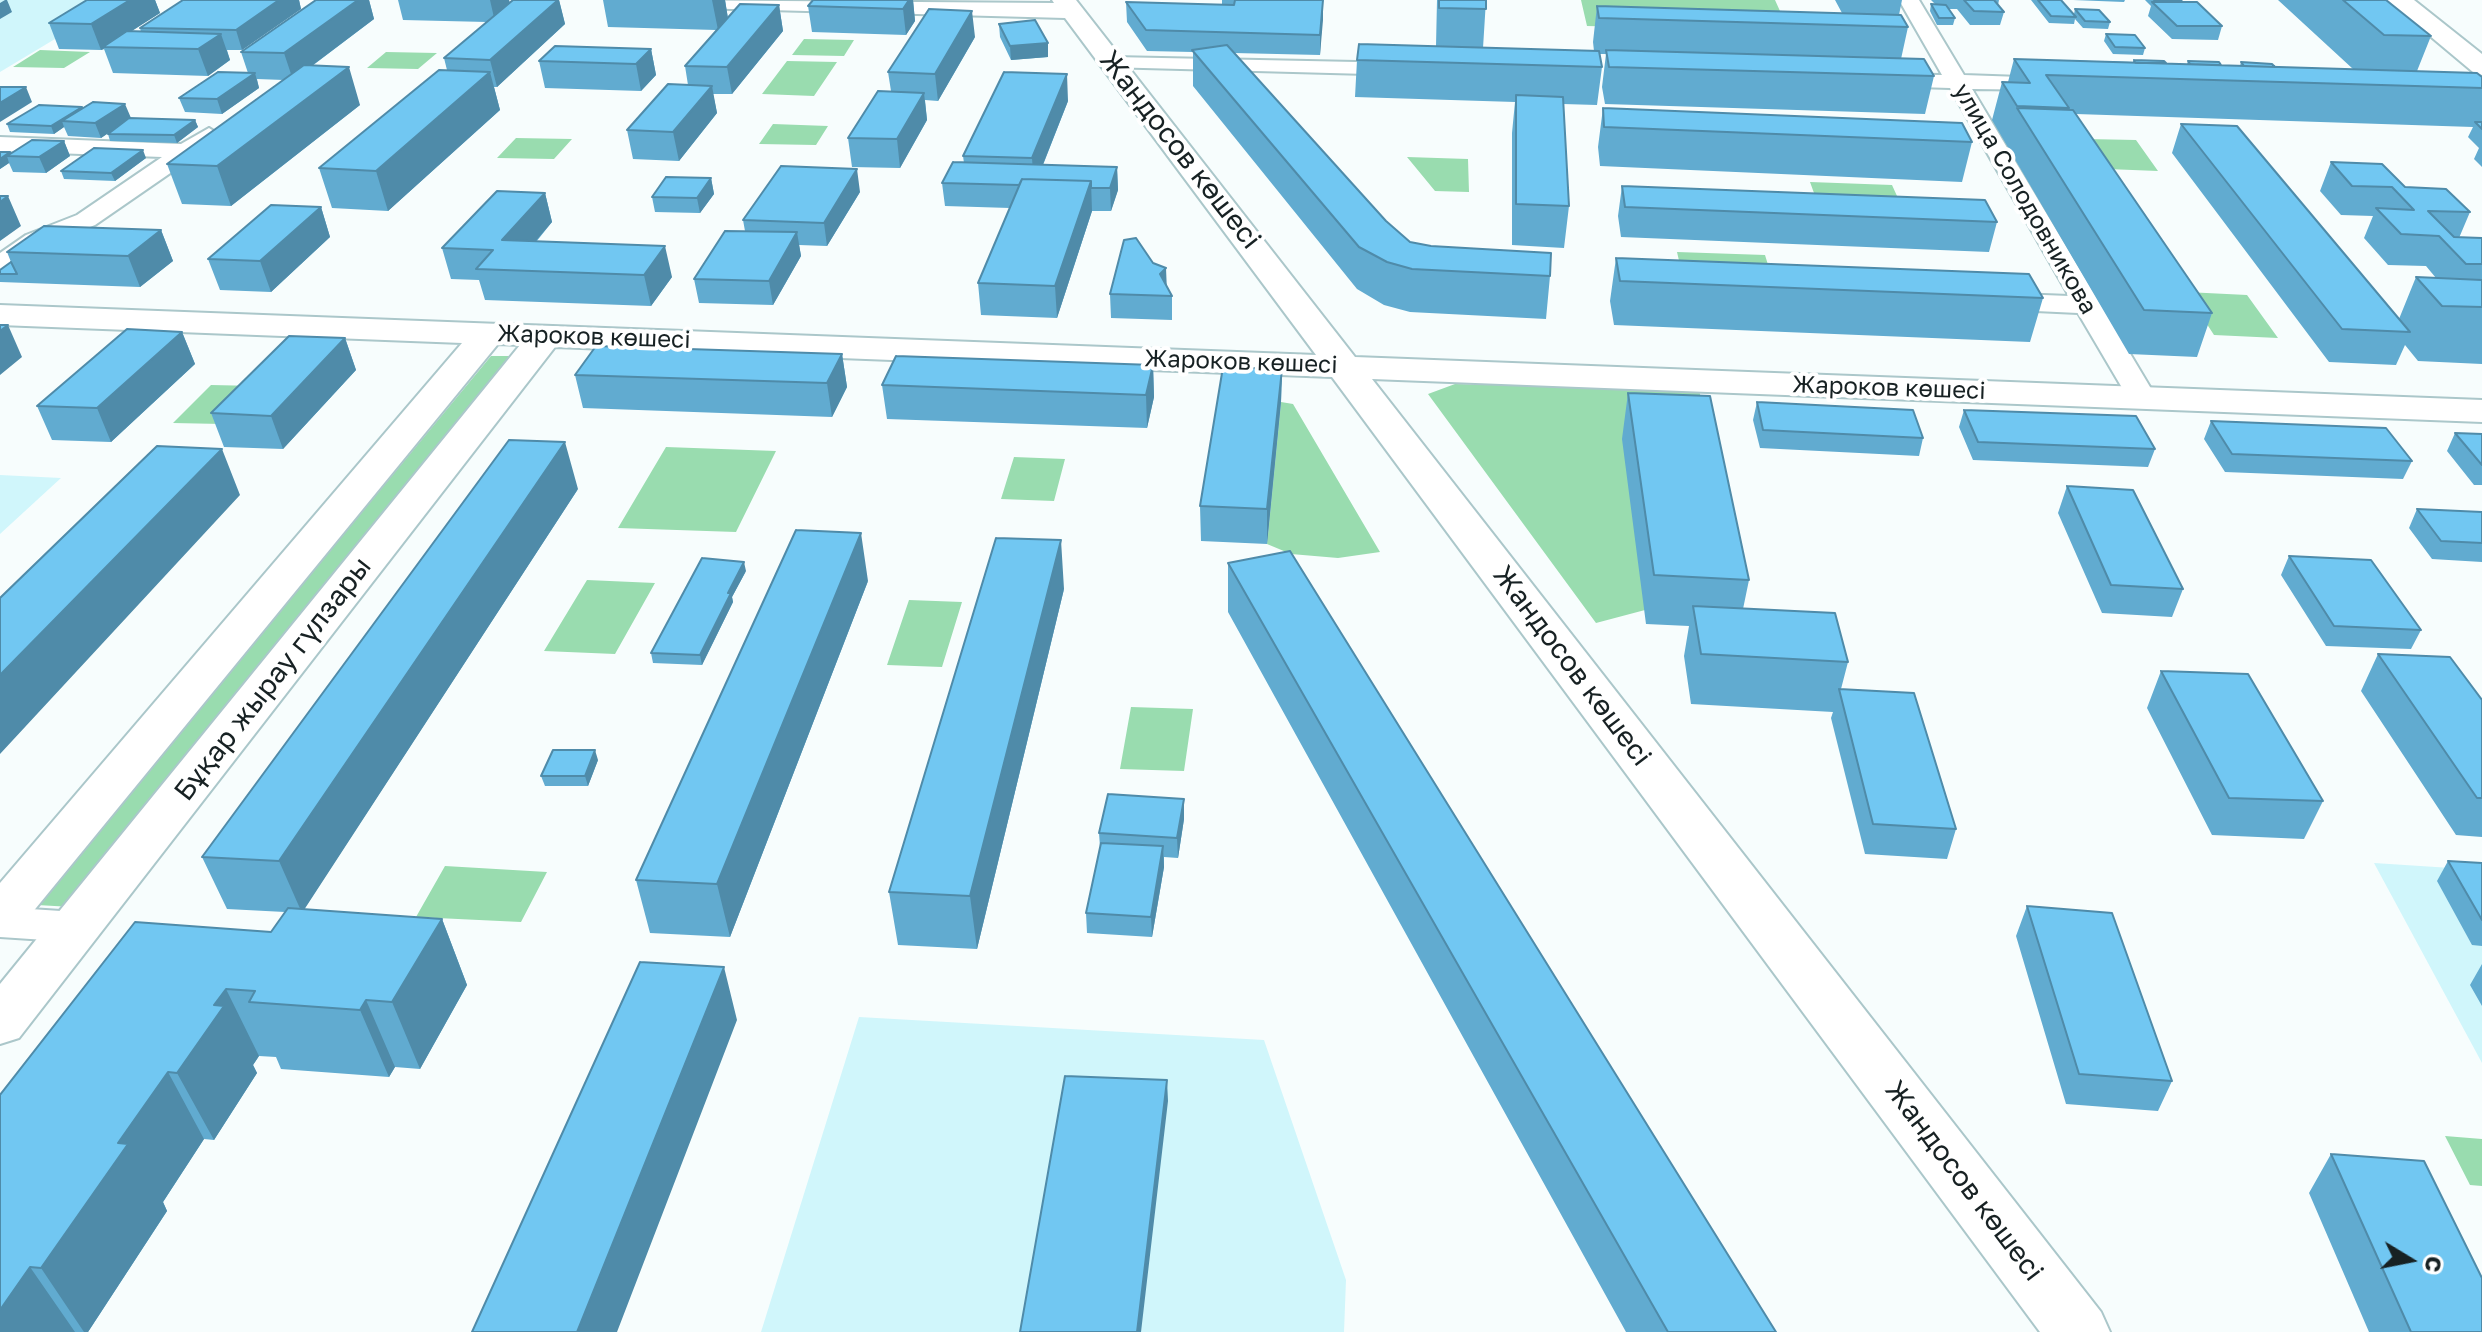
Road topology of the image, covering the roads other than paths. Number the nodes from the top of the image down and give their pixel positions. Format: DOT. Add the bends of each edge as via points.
graph roads {
  1 [pos="658,0"];
  2 [pos="1909,0"];
  3 [pos="2399,0"];
  4 [pos="1068,5"];
  5 [pos="1113,63"];
  6 [pos="2482,67"];
  7 [pos="1422,69"];
  8 [pos="1865,79"];
  9 [pos="1957,81"];
  10 [pos="2066,85"];
  11 [pos="223,125"];
  12 [pos="0,144"];
  13 [pos="187,151"];
  14 [pos="0,265"];
  15 [pos="1962,300"];
  16 [pos="2088,305"];
  17 [pos="0,315"];
  18 [pos="489,333"];
  19 [pos="546,335"];
  20 [pos="1344,366"];
  21 [pos="2141,397"];
  22 [pos="2482,411"];
  23 [pos="0,919"];
  24 [pos="76,927"];
  25 [pos="0,1023"];
  26 [pos="2078,1332"];
  1 -- 4 [label="main road"];
  2 -- 9 [label="street, улица Солодовникова"];
  3 -- 6 [label="main road"];
  4 -- 5 [label="main road, Жандосов көшесі"];
  5 -- 7 [label="street"];
  5 -- 20 [label="main road, Жандосов көшесі"];
  8 -- 9 [label="street"];
  9 -- 10 [label="street"];
  9 -- 16 [label="street, улица Солодовникова"];
  11 -- 13 [label="street"];
  12 -- 13 [label="street"];
  13 -- 14 [label="street" via="86,220 35,240"];
  15 -- 16 [label="street"];
  16 -- 21 [label="street, улица Солодовникова"];
  17 -- 18 [label="main road, Жароков көшесі"];
  18 -- 19 [label="main road, Жароков көшесі"];
  18 -- 23 [label="main road, Бұқар жырау гүлзары"];
  19 -- 20 [label="main road, Жароков көшесі"];
  19 -- 24 [label="main road, Бұқар жырау гүлзары"];
  20 -- 21 [label="main road, Жароков көшесі"];
  20 -- 26 [label="main road, Жандосов көшесі"];
  21 -- 22 [label="main road, Жароков көшесі"];
  23 -- 24 [label="street"];
  24 -- 25 [label="main road, Бұқар жырау гүлзары"];
}
